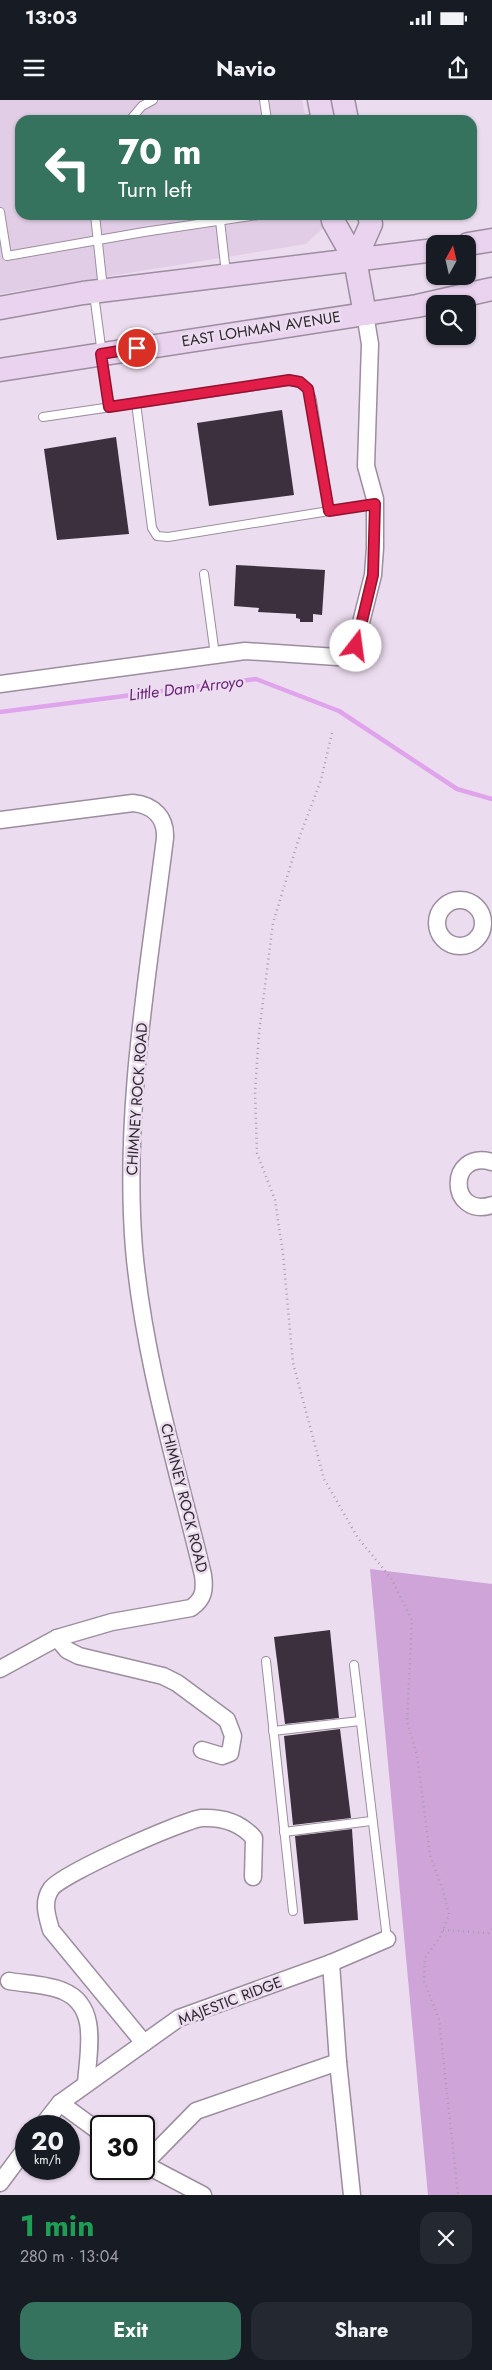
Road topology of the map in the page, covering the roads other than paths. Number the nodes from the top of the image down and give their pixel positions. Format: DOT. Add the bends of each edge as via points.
graph roads {
  1 [pos="153,100"];
  2 [pos="264,100"];
  3 [pos="343,100"];
  4 [pos="134,115"];
  5 [pos="266,115"];
  6 [pos="346,115"];
  7 [pos="0,212"];
  8 [pos="95,220"];
  9 [pos="226,220"];
  10 [pos="333,220"];
  11 [pos="370,220"];
  12 [pos="220,221"];
  13 [pos="97,240"];
  14 [pos="492,240"];
  15 [pos="476,243"];
  16 [pos="426,251"];
  17 [pos="4,256"];
  18 [pos="355,260"];
  19 [pos="226,275"];
  20 [pos="492,290"];
  21 [pos="98,292"];
  22 [pos="0,308"];
  23 [pos="365,314"];
  24 [pos="101,354"];
  25 [pos="0,370"];
  26 [pos="136,403"];
  27 [pos="109,407"];
  28 [pos="44,417"];
  29 [pos="375,504"];
  30 [pos="329,511"];
  31 [pos="204,574"];
  32 [pos="215,655"];
  33 [pos="0,684"];
  34 [pos="0,820"];
  35 [pos="492,1162"];
  36 [pos="492,1205"];
  37 [pos="56,1638"];
  38 [pos="266,1661"];
  39 [pos="354,1665"];
  40 [pos="0,1669"];
  41 [pos="360,1721"];
  42 [pos="273,1730"];
  43 [pos="202,1750"];
  44 [pos="371,1821"];
  45 [pos="284,1832"];
  46 [pos="253,1877"];
  47 [pos="293,1911"];
  48 [pos="387,1939"];
  49 [pos="331,1963"];
  50 [pos="9,1981"];
  51 [pos="144,2043"];
  52 [pos="338,2062"];
  53 [pos="86,2084"];
  54 [pos="60,2103"];
  55 [pos="51,2115"];
  56 [pos="90,2125"];
  57 [pos="155,2153"];
  58 [pos="15,2163"];
  59 [pos="155,2170"];
  60 [pos="0,2183"];
  61 [pos="0,2188"];
  62 [pos="11,2195"];
  63 [pos="203,2195"];
  64 [pos="352,2195"];
  1 -- 4 [label="lane"];
  2 -- 5 [label="lane"];
  3 -- 6 [label="main road"];
  7 -- 17 [label="lane"];
  8 -- 13 [label="lane"];
  9 -- 12 [label="lane"];
  10 -- 18 [label="main road"];
  11 -- 18 [label="main road"];
  12 -- 13 [label="lane"];
  12 -- 19 [label="lane"];
  13 -- 17 [label="lane"];
  13 -- 21 [label="lane"];
  14 -- 15 [label="main road"];
  16 -- 18 [label="main road"];
  18 -- 19 [label="main road"];
  18 -- 23 [label="main road"];
  19 -- 21 [label="main road"];
  20 -- 23 [label="main road, EAST LOHMAN AVENUE"];
  21 -- 22 [label="main road"];
  21 -- 24 [label="lane"];
  23 -- 24 [label="main road, EAST LOHMAN AVENUE"];
  23 -- 29 [label="street" via="370,344 366,466"];
  24 -- 25 [label="main road, EAST LOHMAN AVENUE"];
  24 -- 27 [label="lane"];
  26 -- 27 [label="lane"];
  26 -- 30 [label="lane" via="289,380 300,382 308,389 312,400"];
  26 -- 30 [label="lane" via="152,528 157,536 168,537"];
  27 -- 28 [label="lane"];
  29 -- 30 [label="lane"];
  29 -- 32 [label="street" via="373,575 352,658 245,651"];
  31 -- 32 [label="lane"];
  32 -- 33 [label="street"];
  34 -- 37 [label="street, CHIMNEY ROCK ROAD" via="133,804 152,808 165,826 135,1079 132,1212 146,1337 204,1575 204,1588 201,1600 184,1610 112,1622"];
  35 -- 36 [label="street" via="477,1160 470,1163 464,1168 458,1183 463,1198 469,1204 476,1207"];
  37 -- 40 [label="street"];
  37 -- 43 [label="street" via="67,1650 79,1656 168,1678 227,1720 233,1736 230,1753 222,1756"];
  38 -- 42 [label="lane"];
  39 -- 41 [label="lane"];
  41 -- 42 [label="lane"];
  41 -- 44 [label="lane"];
  42 -- 45 [label="lane"];
  44 -- 45 [label="lane"];
  44 -- 48 [label="lane"];
  45 -- 47 [label="lane"];
  46 -- 51 [label="street" via="254,1838 251,1834 234,1823 200,1818 115,1852 62,1878 51,1889 46,1909 51,1930"];
  48 -- 49 [label="street, MAJESTIC RIDGE"];
  49 -- 51 [label="street, MAJESTIC RIDGE" via="179,2018"];
  49 -- 52 [label="street"];
  50 -- 53 [label="street" via="62,1991 85,2011 90,2026"];
  51 -- 53 [label="street, MAJESTIC RIDGE"];
  52 -- 57 [label="street" via="196,2111"];
  52 -- 64 [label="street"];
  53 -- 54 [label="street, MAJESTIC RIDGE"];
  54 -- 55 [label="street, MAJESTIC RIDGE"];
  54 -- 56 [label="street"];
  58 -- 60 [label="street"];
  59 -- 63 [label="street"];
  61 -- 62 [label="street"];
}
